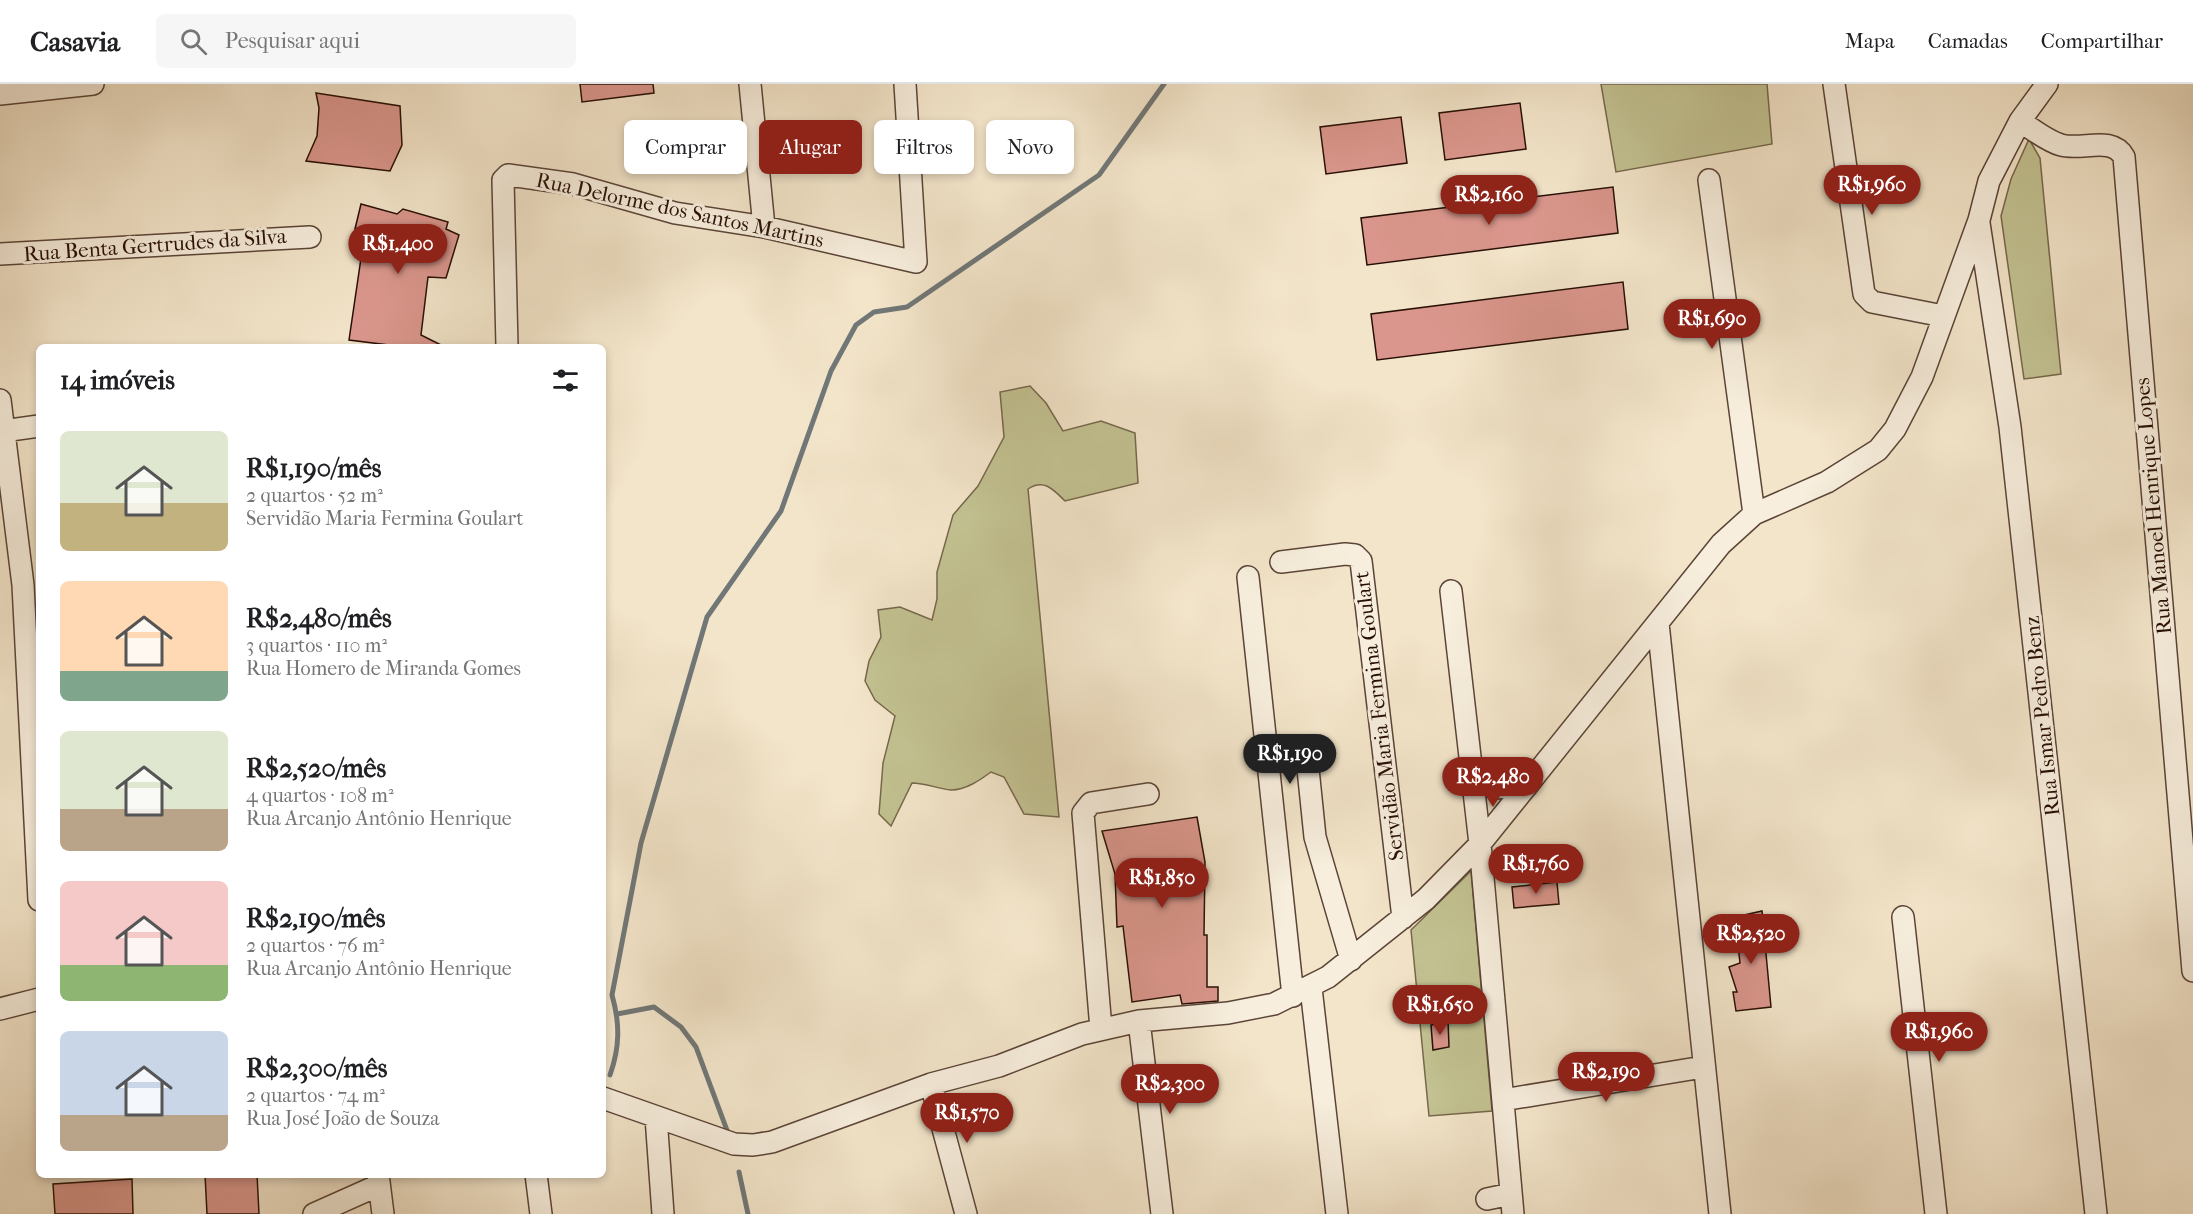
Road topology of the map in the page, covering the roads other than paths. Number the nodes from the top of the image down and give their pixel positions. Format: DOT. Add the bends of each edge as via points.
graph roads {
  1 [pos="93,84"];
  2 [pos="750,84"];
  3 [pos="906,84"];
  4 [pos="1834,84"];
  5 [pos="2048,84"];
  6 [pos="0,94"];
  7 [pos="2020,121"];
  8 [pos="1709,180"];
  9 [pos="1979,220"];
  10 [pos="764,227"];
  11 [pos="310,237"];
  12 [pos="0,254"];
  13 [pos="1942,316"];
  14 [pos="507,344"];
  15 [pos="0,400"];
  16 [pos="36,426"];
  17 [pos="3,431"];
  18 [pos="1754,514"];
  19 [pos="7,522"];
  20 [pos="1281,562"];
  21 [pos="1248,578"];
  22 [pos="31,585"];
  23 [pos="1451,591"];
  24 [pos="1659,623"];
  25 [pos="35,749"];
  26 [pos="1308,769"];
  27 [pos="1472,775"];
  28 [pos="1527,786"];
  29 [pos="36,787"];
  30 [pos="1148,794"];
  31 [pos="1480,844"];
  32 [pos="1903,917"];
  33 [pos="1403,918"];
  34 [pos="1351,960"];
  35 [pos="2193,971"];
  36 [pos="1302,992"];
  37 [pos="36,1000"];
  38 [pos="0,1009"];
  39 [pos="1139,1021"];
  40 [pos="1101,1029"];
  41 [pos="1703,1067"];
  42 [pos="932,1084"];
  43 [pos="606,1099"];
  44 [pos="1503,1100"];
  45 [pos="656,1117"];
  46 [pos="536,1178"];
  47 [pos="378,1180"];
  48 [pos="1487,1199"];
  49 [pos="1512,1204"];
  50 [pos="314,1214"];
  51 [pos="383,1214"];
  52 [pos="541,1214"];
  53 [pos="663,1214"];
  54 [pos="966,1214"];
  55 [pos="1162,1214"];
  56 [pos="1337,1214"];
  57 [pos="1720,1214"];
  58 [pos="1935,1214"];
  59 [pos="2096,1214"];
  1 -- 6 [label="street"];
  2 -- 10 [label="street"];
  3 -- 10 [label="street, Rua Delorme dos Santos Martins" via="916,262"];
  4 -- 13 [label="street" via="1864,294 1872,303"];
  5 -- 7 [label="street"];
  7 -- 9 [label="street" via="1989,181"];
  7 -- 35 [label="street, Rua Manoel Henrique Lopes" via="2058,145 2112,145 2124,157"];
  8 -- 18 [label="street"];
  9 -- 13 [label="street"];
  9 -- 59 [label="street, Rua Ismar Pedro Benz" via="2011,438"];
  10 -- 14 [label="street, Rua Delorme dos Santos Martins" via="675,213 573,184 508,175 503,180"];
  11 -- 12 [label="street, Rua Benta Gertrudes da Silva"];
  13 -- 18 [label="street" via="1922,377 1895,429 1878,450 1827,482"];
  15 -- 17 [label="street"];
  16 -- 17 [label="street"];
  17 -- 19 [label="street"];
  18 -- 24 [label="street" via="1721,544"];
  19 -- 22 [label="street"];
  20 -- 33 [label="street, Servidão Maria Fermina Goulart" via="1345,554 1355,555 1361,561"];
  21 -- 36 [label="street"];
  22 -- 25 [label="street"];
  23 -- 27 [label="street"];
  24 -- 28 [label="street"];
  24 -- 41 [label="street"];
  25 -- 29 [label="street"];
  26 -- 34 [label="street" via="1315,837"];
  27 -- 28 [label="street" via="1495,788"];
  27 -- 31 [label="street"];
  28 -- 31 [label="street"];
  30 -- 40 [label="street" via="1091,803 1083,813"];
  31 -- 33 [label="street"];
  31 -- 44 [label="street"];
  32 -- 58 [label="street"];
  33 -- 34 [label="street"];
  34 -- 36 [label="street"];
  36 -- 39 [label="street" via="1274,1004 1228,1013"];
  36 -- 56 [label="street"];
  37 -- 38 [label="street"];
  39 -- 40 [label="street"];
  39 -- 55 [label="street"];
  40 -- 42 [label="street" via="999,1066"];
  41 -- 44 [label="street"];
  41 -- 57 [label="street"];
  42 -- 45 [label="street" via="795,1136 753,1145 714,1139"];
  42 -- 54 [label="street"];
  43 -- 45 [label="street"];
  44 -- 49 [label="street"];
  45 -- 53 [label="street"];
  46 -- 52 [label="street"];
  47 -- 50 [label="street"];
  47 -- 51 [label="street"];
  48 -- 49 [label="street"];
}
